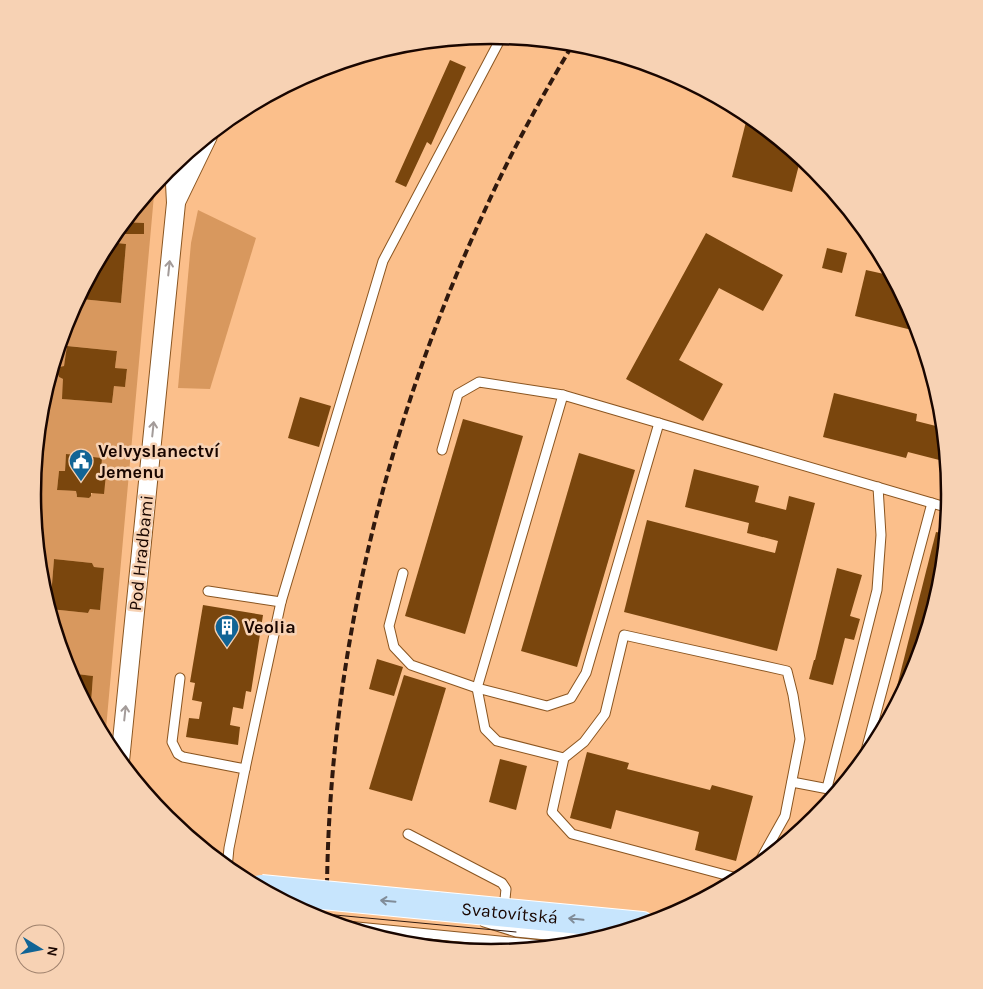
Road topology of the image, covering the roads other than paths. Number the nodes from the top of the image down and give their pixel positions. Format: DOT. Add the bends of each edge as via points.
graph roads {
  1 [pos="498,44"];
  2 [pos="201,151"];
  3 [pos="175,175"];
  4 [pos="176,203"];
  5 [pos="563,395"];
  6 [pos="659,423"];
  7 [pos="442,450"];
  8 [pos="878,487"];
  9 [pos="932,503"];
  10 [pos="942,506"];
  11 [pos="403,573"];
  12 [pos="208,591"];
  13 [pos="281,602"];
  14 [pos="180,678"];
  15 [pos="477,688"];
  16 [pos="869,740"];
  17 [pos="121,751"];
  18 [pos="564,758"];
  19 [pos="245,769"];
  20 [pos="792,782"];
  21 [pos="828,788"];
  22 [pos="832,789"];
  23 [pos="408,834"];
  24 [pos="764,854"];
  25 [pos="228,860"];
  26 [pos="730,876"];
  27 [pos="278,891"];
  28 [pos="436,906"];
  29 [pos="504,912"];
  30 [pos="625,924"];
  31 [pos="373,928"];
  32 [pos="571,937"];
  33 [pos="530,943"];
  1 -- 13 [label="lane" via="383,261"];
  2 -- 4 [label="street"];
  3 -- 4 [label="street, Pod Hradbami"];
  17 -- 4 [label="street, Pod Hradbami, one-way"];
  5 -- 6 [label="lane"];
  5 -- 7 [label="lane" via="479,382 458,394"];
  5 -- 15 [label="lane"];
  6 -- 8 [label="lane"];
  6 -- 15 [label="lane" via="586,673 571,698 547,706"];
  8 -- 9 [label="lane"];
  8 -- 21 [label="lane" via="882,535 877,590"];
  9 -- 10 [label="lane"];
  9 -- 16 [label="lane"];
  11 -- 15 [label="lane" via="389,626 394,647 411,665"];
  12 -- 13 [label="lane"];
  13 -- 19 [label="lane"];
  14 -- 19 [label="lane" via="172,742 178,754"];
  15 -- 18 [label="lane" via="485,728 498,741"];
  18 -- 20 [label="lane" via="584,742 604,714 624,635 787,671 800,739"];
  18 -- 26 [label="lane" via="552,812 572,834"];
  19 -- 25 [label="lane"];
  20 -- 21 [label="lane"];
  20 -- 24 [label="lane" via="784,816"];
  21 -- 22 [label="lane"];
  23 -- 29 [label="lane" via="502,883 506,889"];
  28 -- 27 [label="main road, Svatovítská, one-way, bridge"];
  28 -- 29 [label="main road, Svatovítská"];
  28 -- 32 [label="lane" via="516,932"];
  30 -- 29 [label="main road, Svatovítská, one-way"];
  31 -- 33 [label="lane"];
}
